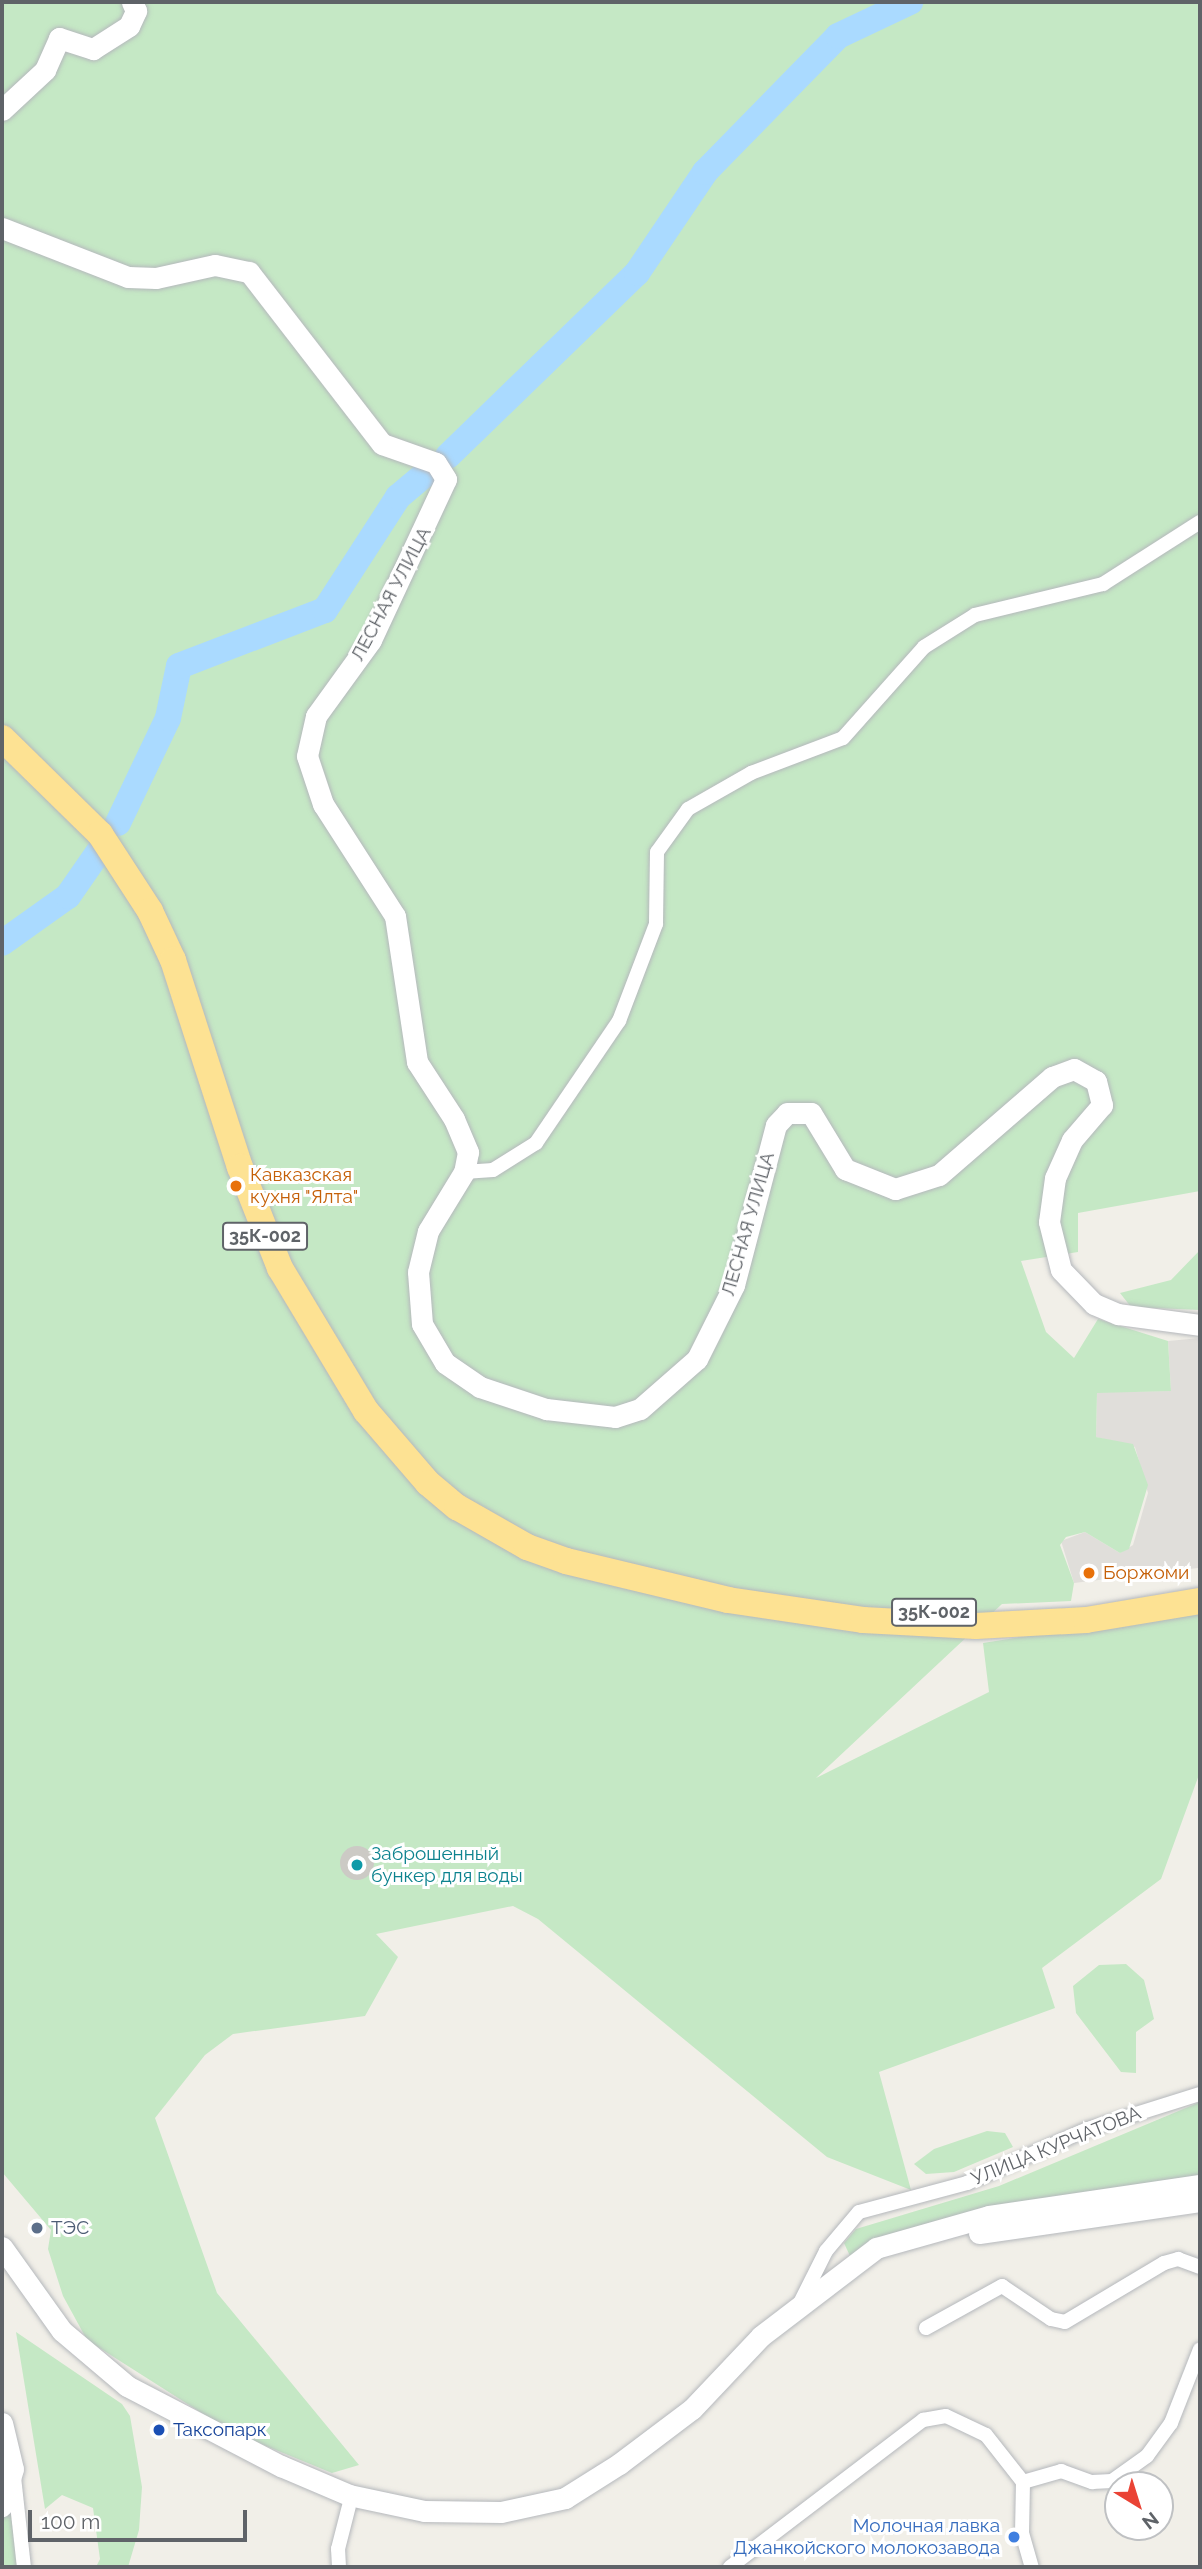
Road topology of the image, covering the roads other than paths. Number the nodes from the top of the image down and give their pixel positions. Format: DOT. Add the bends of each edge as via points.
graph roads {
  1 [pos="132,2"];
  2 [pos="2,110"];
  3 [pos="2,228"];
  4 [pos="1200,522"];
  5 [pos="2,724"];
  6 [pos="2,738"];
  7 [pos="464,1172"];
  8 [pos="1200,1325"];
  9 [pos="1200,1587"];
  10 [pos="1200,1601"];
  11 [pos="1084,1612"];
  12 [pos="1200,2094"];
  13 [pos="1200,2185"];
  14 [pos="1200,2201"];
  15 [pos="2,2247"];
  16 [pos="2,2262"];
  17 [pos="1200,2267"];
  18 [pos="798,2313"];
  19 [pos="926,2328"];
  20 [pos="1200,2349"];
  21 [pos="2,2423"];
  22 [pos="13,2469"];
  23 [pos="1023,2482"];
  24 [pos="349,2501"];
  25 [pos="2,2506"];
  26 [pos="24,2567"];
  27 [pos="339,2567"];
  28 [pos="730,2567"];
  29 [pos="1032,2567"];
  1 -- 2 [label="street" via="136,11 129,26 93,49 59,38 45,70"];
  3 -- 7 [label="street, ЛЕСНАЯ УЛИЦА" via="142,280 215,265 249,272 382,444 441,468 445,488 371,640 316,716 307,756 323,804 395,916 417,1062 464,1140"];
  4 -- 7 [label="street" via="1103,584 975,615 924,647 844,738 751,773 688,809 657,852 656,924 619,1021 536,1143 493,1170"];
  5 -- 11 [label="highway, 35К-002" via="86,800 158,897 188,958 271,1207 295,1262 380,1402 469,1501 584,1555 728,1586 909,1611"];
  6 -- 11 [label="highway, 35К-002" via="100,834 149,911 173,960 240,1167 280,1268 366,1411 442,1495 527,1547 728,1600 910,1624"];
  7 -- 8 [label="street, ЛЕСНАЯ УЛИЦА" via="422,1250 417,1303 429,1341 445,1363 480,1387 546,1409 615,1417 640,1409 697,1359 734,1285 776,1125 787,1114 811,1113 845,1169 895,1189 939,1175 1052,1077 1074,1069 1096,1081 1102,1105 1072,1140 1055,1178 1050,1234 1061,1270 1094,1304 1118,1314"];
  9 -- 11 [label="highway, 35К-002"];
  10 -- 11 [label="highway, 35К-002"];
  12 -- 18 [label="street, УЛИЦА КУРЧАТОВА" via="1088,2129 967,2183 859,2212 826,2251"];
  13 -- 18 [label="street" via="934,2228 876,2248"];
  14 -- 18 [label="street" via="991,2230 884,2258 823,2303"];
  15 -- 24 [label="street" via="46,2311 94,2363 127,2386"];
  16 -- 24 [label="street" via="27,2302 88,2369 215,2444"];
  17 -- 19 [label="street" via="1178,2259 1164,2263 1065,2322 1051,2319 1002,2286"];
  18 -- 24 [label="street" via="696,2420 624,2475 565,2507 499,2521 429,2521"];
  20 -- 23 [label="street" via="1171,2423 1147,2456 1112,2480 1092,2482 1061,2471"];
  21 -- 22 [label="street"];
  22 -- 25 [label="street"];
  22 -- 26 [label="street"];
  23 -- 28 [label="street" via="986,2435 946,2416 923,2420"];
  23 -- 29 [label="street" via="1022,2533"];
  24 -- 27 [label="street" via="338,2549"];
}
